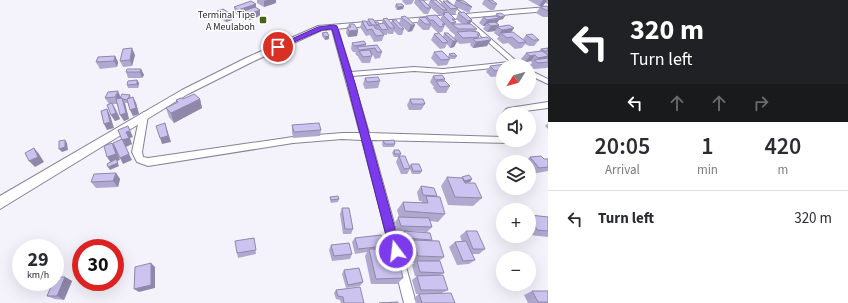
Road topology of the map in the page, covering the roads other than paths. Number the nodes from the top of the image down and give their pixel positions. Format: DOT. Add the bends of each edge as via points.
graph roads {
  1 [pos="443,0"];
  2 [pos="548,9"];
  3 [pos="462,16"];
  4 [pos="328,27"];
  5 [pos="511,59"];
  6 [pos="496,67"];
  7 [pos="348,74"];
  8 [pos="536,76"];
  9 [pos="548,82"];
  10 [pos="548,105"];
  11 [pos="535,107"];
  12 [pos="144,115"];
  13 [pos="365,136"];
  14 [pos="496,140"];
  15 [pos="0,203"];
  16 [pos="410,303"];
  1 -- 3 [label="street"];
  2 -- 3 [label="main road"];
  3 -- 4 [label="main road"];
  3 -- 5 [label="street"];
  4 -- 7 [label="street"];
  4 -- 12 [label="main road" via="236,66"];
  6 -- 7 [label="street" via="443,72 414,69"];
  7 -- 13 [label="street"];
  8 -- 9 [label="street"];
  10 -- 11 [label="street"];
  12 -- 13 [label="street" via="137,152 140,158 148,162 293,140"];
  12 -- 15 [label="main road"];
  13 -- 14 [label="street"];
  13 -- 16 [label="street"];
}
